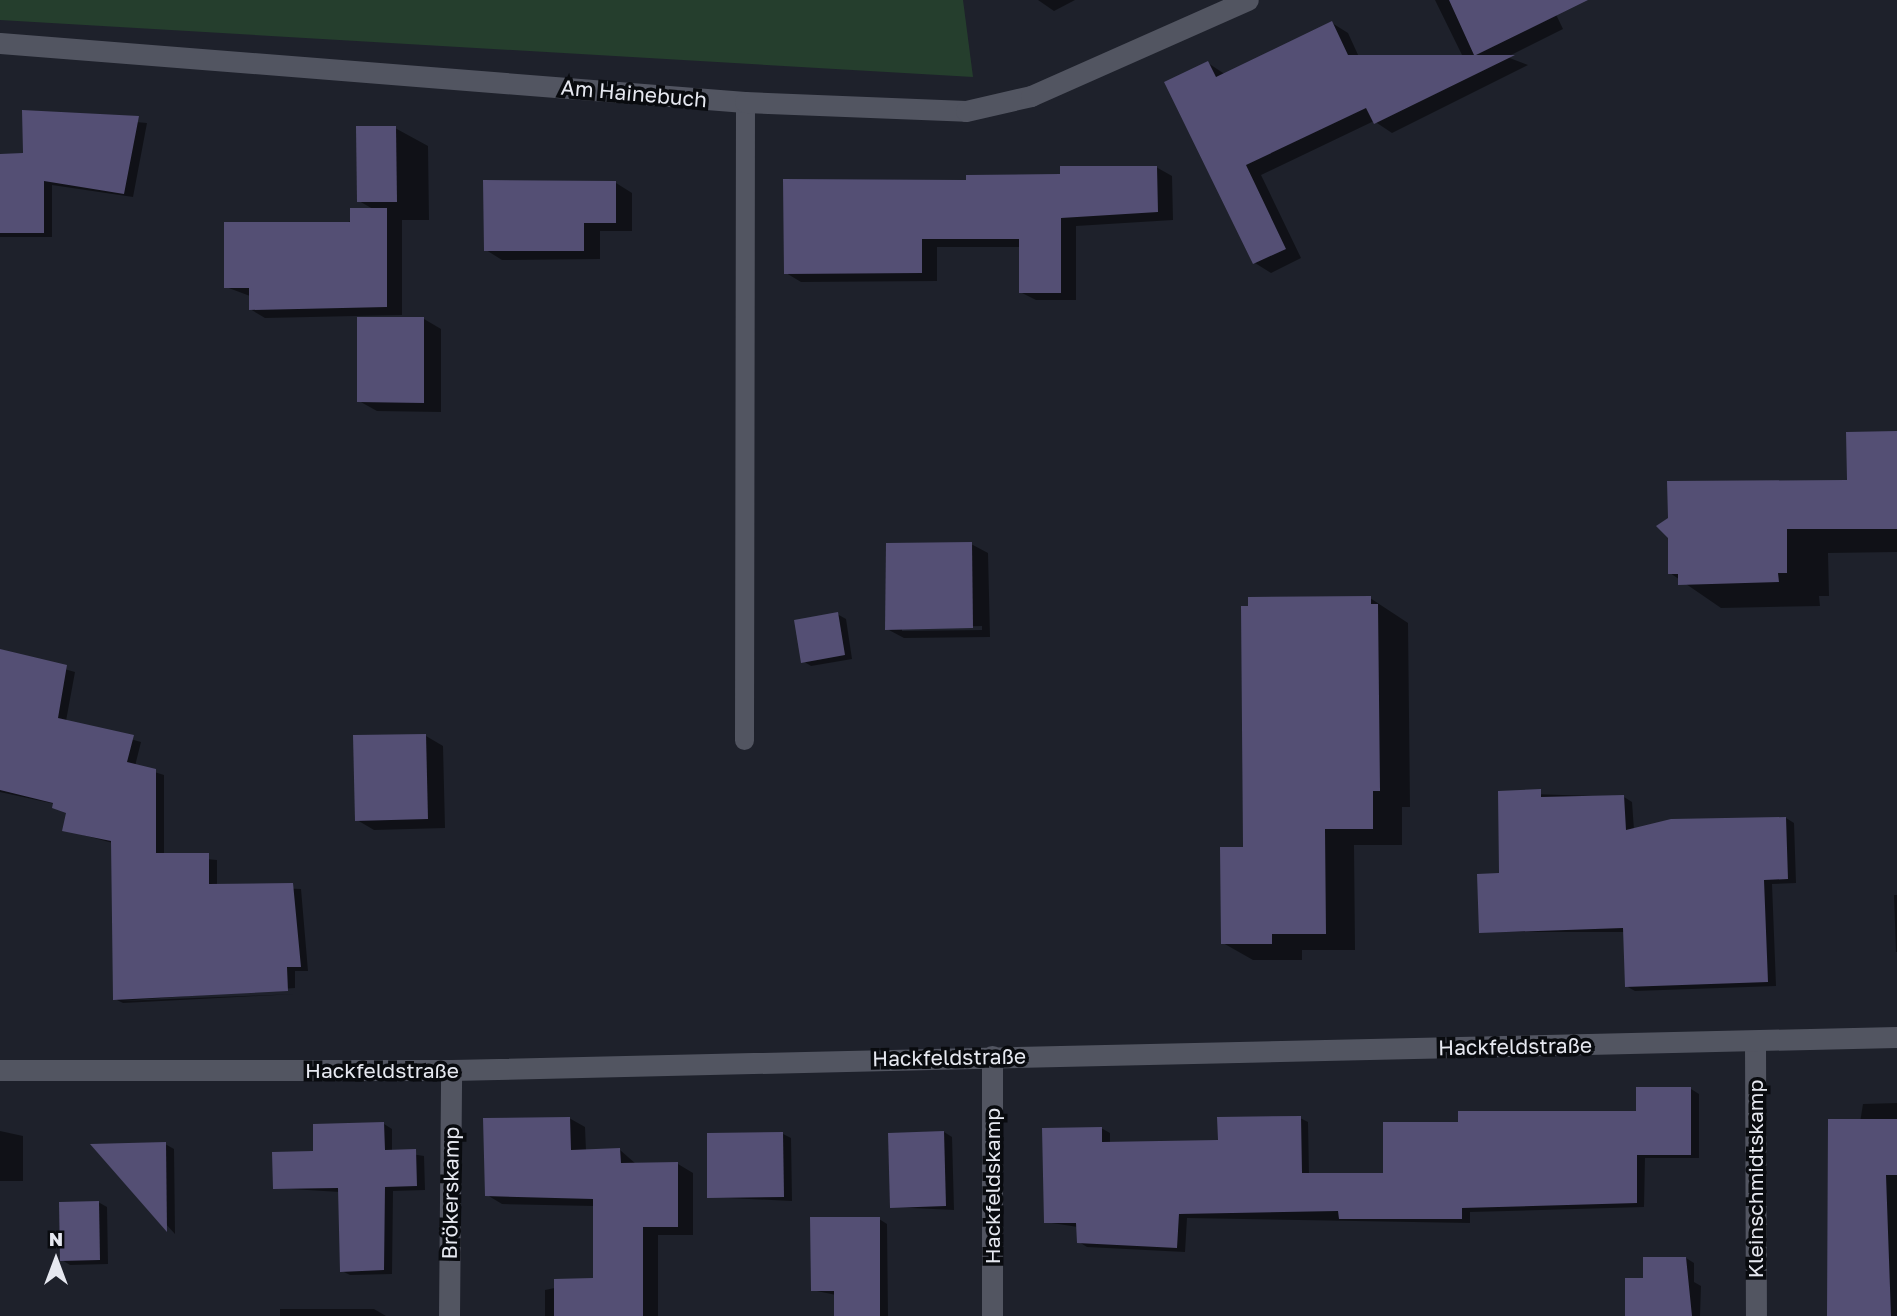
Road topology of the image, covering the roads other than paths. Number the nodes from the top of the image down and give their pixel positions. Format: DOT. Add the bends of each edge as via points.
graph roads {
  1 [pos="1248,0"];
  2 [pos="0,43"];
  3 [pos="746,102"];
  4 [pos="744,740"];
  5 [pos="1897,1037"];
  6 [pos="1755,1042"];
  7 [pos="992,1056"];
  8 [pos="0,1070"];
  9 [pos="451,1070"];
  10 [pos="449,1316"];
  11 [pos="992,1316"];
  12 [pos="1756,1316"];
  1 -- 3 [label="street, Am Hainebuch" via="1031,96 966,111"];
  2 -- 3 [label="street, Am Hainebuch"];
  3 -- 4 [label="lane"];
  5 -- 6 [label="street, Hackfeldstraße"];
  6 -- 7 [label="street, Hackfeldstraße"];
  6 -- 12 [label="street, Kleinschmidtskamp"];
  7 -- 9 [label="street, Hackfeldstraße"];
  7 -- 11 [label="street, Hackfeldskamp"];
  8 -- 9 [label="street, Hackfeldstraße"];
  9 -- 10 [label="street, Brökerskamp"];
}
